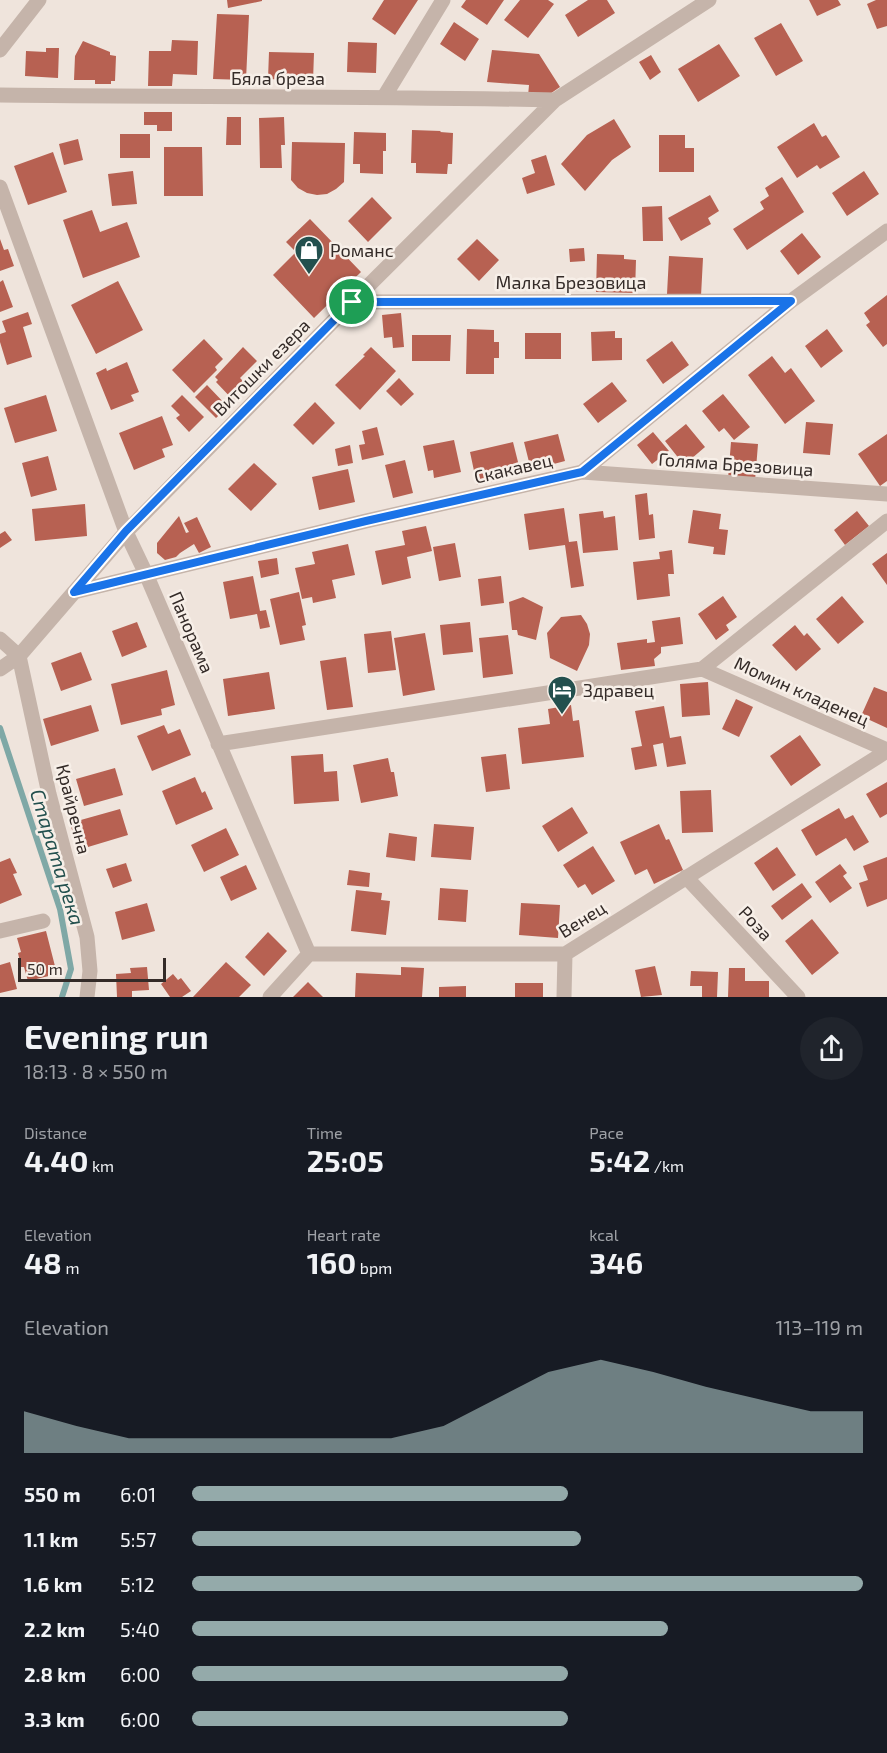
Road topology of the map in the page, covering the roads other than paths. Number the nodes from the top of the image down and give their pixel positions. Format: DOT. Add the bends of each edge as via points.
graph roads {
  1 [pos="39,0"];
  2 [pos="443,0"];
  3 [pos="709,0"];
  4 [pos="0,51"];
  5 [pos="0,95"];
  6 [pos="384,97"];
  7 [pos="555,100"];
  8 [pos="0,187"];
  9 [pos="887,231"];
  10 [pos="791,301"];
  11 [pos="352,302"];
  12 [pos="582,472"];
  13 [pos="887,494"];
  14 [pos="887,520"];
  15 [pos="126,531"];
  16 [pos="146,574"];
  17 [pos="74,592"];
  18 [pos="0,639"];
  19 [pos="19,656"];
  20 [pos="0,669"];
  21 [pos="702,669"];
  22 [pos="218,744"];
  23 [pos="887,750"];
  24 [pos="686,877"];
  25 [pos="43,921"];
  26 [pos="0,931"];
  27 [pos="309,954"];
  28 [pos="565,954"];
  29 [pos="87,997"];
  30 [pos="270,997"];
  31 [pos="564,997"];
  32 [pos="798,997"];
  1 -- 4 [label="street"];
  2 -- 6 [label="street"];
  3 -- 7 [label="street, Витошки езера"];
  5 -- 6 [label="street, Бяла бреза"];
  6 -- 7 [label="street, Бяла бреза"];
  7 -- 11 [label="street, Витошки езера"];
  8 -- 15 [label="street, Панорама"];
  9 -- 10 [label="street, Скакавец"];
  10 -- 11 [label="street, Малка Брезовица"];
  10 -- 12 [label="street, Скакавец"];
  11 -- 15 [label="street, Витошки езера"];
  12 -- 13 [label="street, Голяма Брезовица"];
  12 -- 16 [label="street, Скакавец"];
  14 -- 21 [label="street"];
  15 -- 16 [label="street, Панорама"];
  15 -- 17 [label="street, Витошки езера"];
  16 -- 17 [label="street, Скакавец"];
  16 -- 22 [label="street, Панорама"];
  17 -- 19 [label="street, Витошки езера"];
  18 -- 19 [label="street"];
  19 -- 20 [label="street, Витошки езера"];
  19 -- 29 [label="street, Крайречна" via="49,794 87,937"];
  21 -- 22 [label="street"];
  21 -- 23 [label="street, Момин кладенец"];
  22 -- 27 [label="street, Панорама"];
  23 -- 24 [label="street, Венец"];
  24 -- 28 [label="street, Венец"];
  24 -- 32 [label="street, Роза"];
  25 -- 26 [label="street"];
  27 -- 28 [label="street, Венец"];
  27 -- 30 [label="street"];
  28 -- 31 [label="street"];
}
